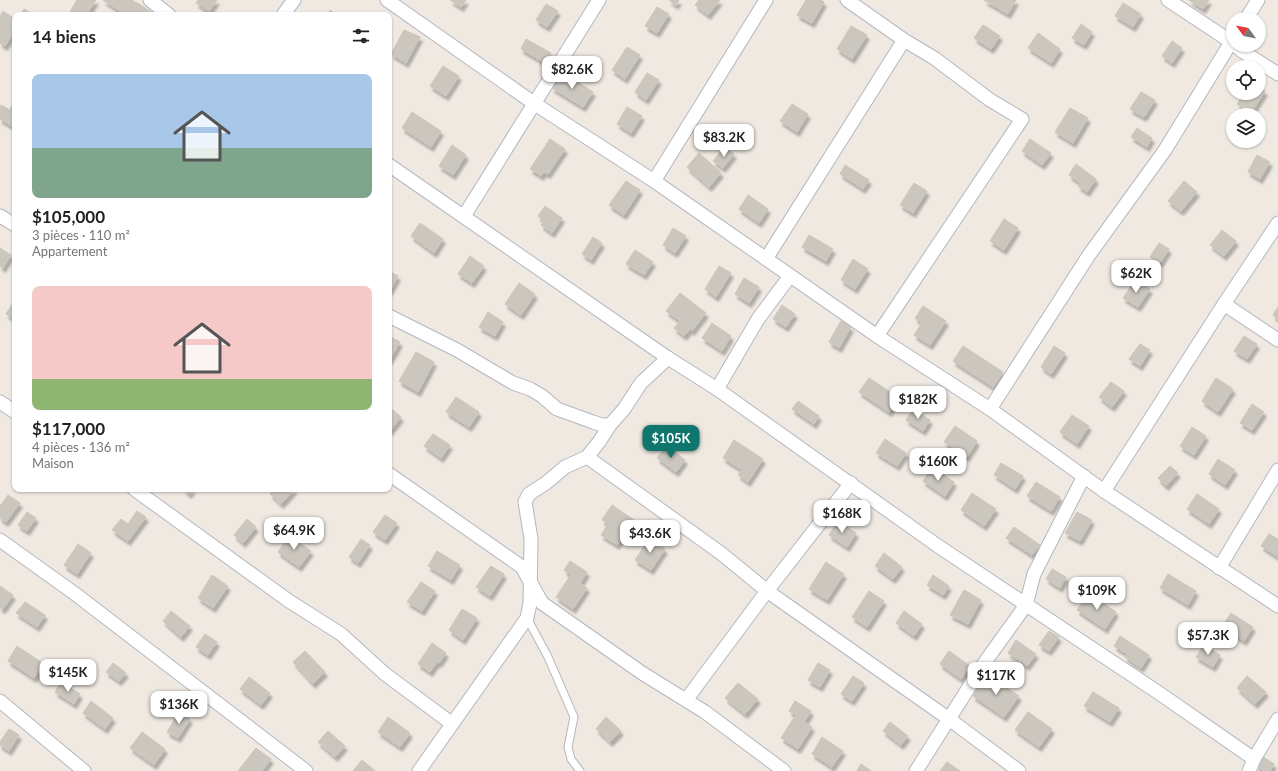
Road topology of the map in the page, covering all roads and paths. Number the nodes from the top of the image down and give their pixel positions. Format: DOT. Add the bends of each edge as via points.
graph roads {
  1 [pos="150,0"];
  2 [pos="294,0"];
  3 [pos="388,0"];
  4 [pos="599,0"];
  5 [pos="766,0"];
  6 [pos="846,0"];
  7 [pos="1168,0"];
  8 [pos="1258,0"];
  9 [pos="165,12"];
  10 [pos="285,12"];
  11 [pos="1250,12"];
  12 [pos="1226,37"];
  13 [pos="904,40"];
  14 [pos="1227,52"];
  15 [pos="1244,52"];
  16 [pos="1278,74"];
  17 [pos="535,104"];
  18 [pos="392,167"];
  19 [pos="654,181"];
  20 [pos="0,216"];
  21 [pos="464,216"];
  22 [pos="12,223"];
  23 [pos="1278,223"];
  24 [pos="766,259"];
  25 [pos="790,276"];
  26 [pos="1224,304"];
  27 [pos="392,318"];
  28 [pos="877,336"];
  29 [pos="1278,340"];
  30 [pos="668,358"];
  31 [pos="718,389"];
  32 [pos="0,402"];
  33 [pos="990,409"];
  34 [pos="12,410"];
  35 [pos="610,425"];
  36 [pos="587,457"];
  37 [pos="1278,470"];
  38 [pos="392,476"];
  39 [pos="1084,476"];
  40 [pos="851,484"];
  41 [pos="1104,491"];
  42 [pos="138,492"];
  43 [pos="0,540"];
  44 [pos="1219,568"];
  45 [pos="530,581"];
  46 [pos="767,591"];
  47 [pos="1026,605"];
  48 [pos="1278,606"];
  49 [pos="527,618"];
  50 [pos="686,700"];
  51 [pos="0,701"];
  52 [pos="949,719"];
  53 [pos="1278,719"];
  54 [pos="452,723"];
  55 [pos="1251,765"];
  56 [pos="84,771"];
  57 [pos="306,771"];
  58 [pos="419,771"];
  59 [pos="580,771"];
  60 [pos="784,771"];
  61 [pos="916,771"];
  62 [pos="1020,771"];
  1 -- 9 [label="street"];
  2 -- 10 [label="street"];
  3 -- 17 [label="street"];
  4 -- 17 [label="street"];
  5 -- 19 [label="street"];
  6 -- 13 [label="street"];
  7 -- 12 [label="street"];
  8 -- 11 [label="street"];
  13 -- 24 [label="street"];
  13 -- 28 [label="street" via="934,58 990,100 1022,119"];
  14 -- 33 [label="street" via="1165,150 1089,255"];
  15 -- 16 [label="street"];
  17 -- 19 [label="street"];
  17 -- 21 [label="street"];
  18 -- 21 [label="street"];
  19 -- 24 [label="street"];
  20 -- 22 [label="street"];
  21 -- 30 [label="street"];
  23 -- 26 [label="street"];
  24 -- 25 [label="street"];
  25 -- 28 [label="street"];
  25 -- 31 [label="street" via="758,320"];
  26 -- 29 [label="street"];
  26 -- 41 [label="street"];
  27 -- 35 [label="street" via="457,350 514,384 530,389 557,409 602,425"];
  28 -- 33 [label="street"];
  30 -- 31 [label="street"];
  30 -- 35 [label="street" via="641,383"];
  31 -- 40 [label="street"];
  32 -- 34 [label="street"];
  33 -- 39 [label="street"];
  35 -- 36 [label="street"];
  36 -- 45 [label="street" via="565,467 546,484 529,494 525,502 531,539"];
  36 -- 46 [label="street" via="722,554"];
  37 -- 44 [label="street"];
  38 -- 45 [label="street" via="522,567"];
  39 -- 41 [label="street"];
  39 -- 47 [label="street" via="1034,574"];
  40 -- 46 [label="street"];
  40 -- 47 [label="street"];
  41 -- 44 [label="street"];
  42 -- 54 [label="street" via="289,601 341,634 385,674"];
  43 -- 57 [label="street" via="74,593"];
  44 -- 48 [label="street"];
  45 -- 49 [label="street"];
  45 -- 50 [label="street" via="542,603 642,673"];
  46 -- 50 [label="street"];
  46 -- 52 [label="street"];
  47 -- 52 [label="street" via="985,662"];
  47 -- 55 [label="street" via="1160,693"];
  49 -- 54 [label="street"];
  49 -- 59 [label="lane" via="548,657 574,717 568,747 571,760"];
  50 -- 60 [label="street"];
  51 -- 56 [label="street"];
  52 -- 61 [label="street"];
  52 -- 62 [label="street"];
  53 -- 55 [label="street"];
  54 -- 58 [label="street"];
}
